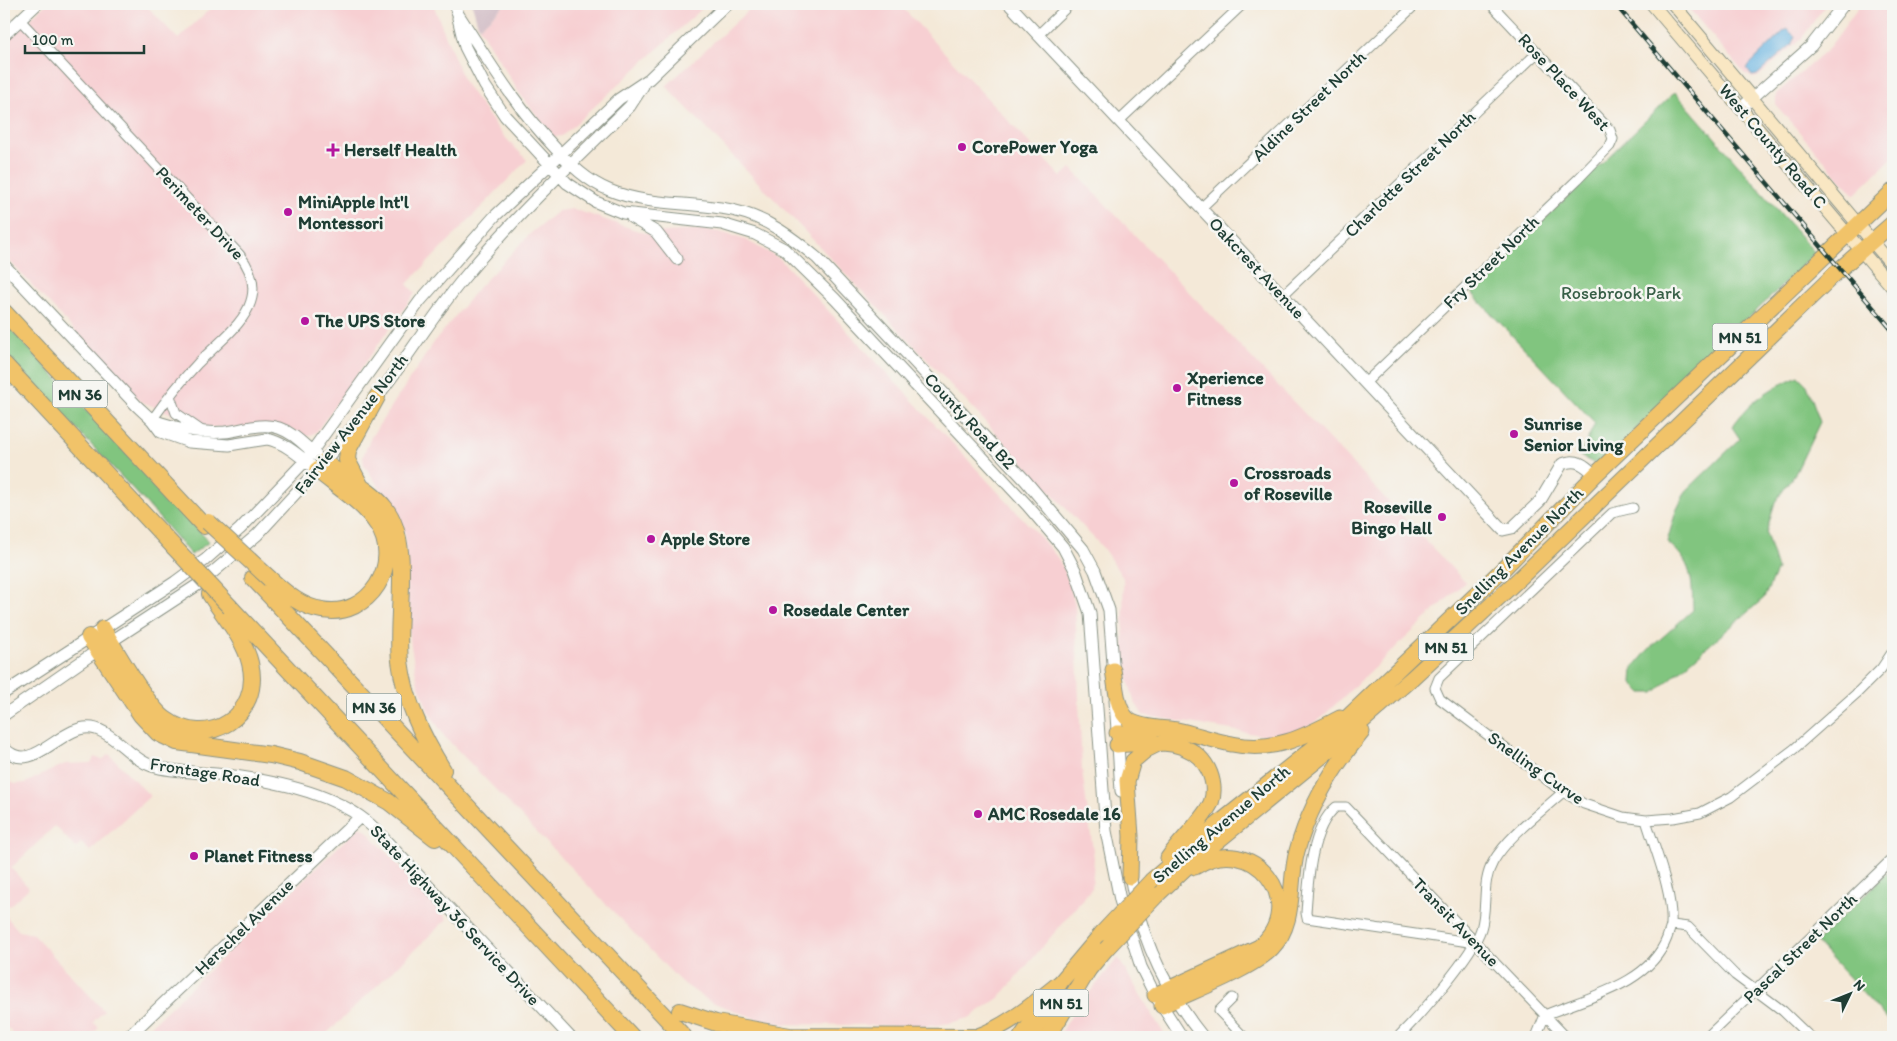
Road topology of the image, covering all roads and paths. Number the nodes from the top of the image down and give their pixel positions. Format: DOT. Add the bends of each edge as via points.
graph roads {
  1 [pos="37,4"];
  2 [pos="727,4"];
  3 [pos="1009,4"];
  4 [pos="1070,4"];
  5 [pos="1243,4"];
  6 [pos="1416,4"];
  7 [pos="1491,4"];
  8 [pos="1652,4"];
  9 [pos="1673,4"];
  10 [pos="1844,4"];
  11 [pos="456,9"];
  12 [pos="20,20"];
  13 [pos="1038,34"];
  14 [pos="4,35"];
  15 [pos="1538,53"];
  16 [pos="648,79"];
  17 [pos="1753,98"];
  18 [pos="1741,108"];
  19 [pos="1119,121"];
  20 [pos="1613,139"];
  21 [pos="560,154"];
  22 [pos="570,164"];
  23 [pos="549,165"];
  24 [pos="559,175"];
  25 [pos="1893,191"];
  26 [pos="1201,208"];
  27 [pos="626,214"];
  28 [pos="1893,222"];
  29 [pos="1853,229"];
  30 [pos="1867,246"];
  31 [pos="676,259"];
  32 [pos="4,265"];
  33 [pos="1893,266"];
  34 [pos="1893,288"];
  35 [pos="1283,295"];
  36 [pos="4,312"];
  37 [pos="4,364"];
  38 [pos="1365,382"];
  39 [pos="170,396"];
  40 [pos="377,397"];
  41 [pos="152,420"];
  42 [pos="205,432"];
  43 [pos="315,461"];
  44 [pos="1596,475"];
  45 [pos="1024,480"];
  46 [pos="361,487"];
  47 [pos="1014,490"];
  48 [pos="1633,508"];
  49 [pos="206,524"];
  50 [pos="226,610"];
  51 [pos="100,640"];
  52 [pos="1893,651"];
  53 [pos="1114,670"];
  54 [pos="1412,678"];
  55 [pos="4,693"];
  56 [pos="1359,708"];
  57 [pos="4,715"];
  58 [pos="1195,734"];
  59 [pos="1117,739"];
  60 [pos="1099,740"];
  61 [pos="1164,742"];
  62 [pos="4,748"];
  63 [pos="1563,792"];
  64 [pos="360,817"];
  65 [pos="1646,820"];
  66 [pos="496,836"];
  67 [pos="1893,858"];
  68 [pos="1130,877"];
  69 [pos="1158,884"];
  70 [pos="497,892"];
  71 [pos="1672,925"];
  72 [pos="1476,943"];
  73 [pos="596,944"];
  74 [pos="1088,970"];
  75 [pos="1059,984"];
  76 [pos="588,990"];
  77 [pos="1755,992"];
  78 [pos="1173,994"];
  79 [pos="1232,998"];
  80 [pos="1159,1000"];
  81 [pos="680,1011"];
  82 [pos="1545,1015"];
  83 [pos="128,1037"];
  84 [pos="570,1037"];
  85 [pos="619,1037"];
  86 [pos="632,1037"];
  87 [pos="684,1037"];
  88 [pos="740,1037"];
  89 [pos="976,1037"];
  90 [pos="1021,1037"];
  91 [pos="1036,1037"];
  92 [pos="1048,1037"];
  93 [pos="1182,1037"];
  94 [pos="1203,1037"];
  95 [pos="1244,1037"];
  96 [pos="1398,1037"];
  97 [pos="1536,1037"];
  98 [pos="1566,1037"];
  99 [pos="1707,1037"];
  100 [pos="1810,1037"];
  1 -- 12 [label="street"];
  2 -- 16 [label="street, Fairview Avenue North"];
  3 -- 13 [label="street, Oakcrest Avenue"];
  4 -- 13 [label="street"];
  5 -- 19 [label="street"];
  6 -- 26 [label="street, Aldine Street North"];
  7 -- 15 [label="street, Rose Place West"];
  8 -- 18 [label="main road, West County Road C"];
  9 -- 17 [label="main road, West County Road C"];
  10 -- 17 [label="street" via="1811,46"];
  11 -- 21 [label="street, County Road B2" via="513,101"];
  11 -- 23 [label="street, County Road B2" via="465,47 485,86 505,116"];
  12 -- 14 [label="street"];
  12 -- 39 [label="street, Perimeter Drive" via="239,254 250,270 252,300 244,318"];
  13 -- 19 [label="street, Oakcrest Avenue"];
  15 -- 20 [label="street, Rose Place West" via="1610,130"];
  15 -- 35 [label="street, Charlotte Street North"];
  16 -- 21 [label="street, Fairview Avenue North" via="619,99"];
  16 -- 22 [label="street, Fairview Avenue North" via="630,106"];
  17 -- 18 [label="street"];
  17 -- 29 [label="main road, West County Road C"];
  18 -- 29 [label="main road, West County Road C"];
  19 -- 26 [label="street, Oakcrest Avenue"];
  20 -- 38 [label="street, Fry Street North" via="1578,179"];
  21 -- 22 [label="street, County Road B2"];
  21 -- 23 [label="street, Fairview Avenue North"];
  22 -- 24 [label="street, Fairview Avenue North"];
  22 -- 45 [label="street, County Road B2" via="595,184 628,197 734,210 785,232 817,258"];
  23 -- 24 [label="street, County Road B2"];
  23 -- 43 [label="street, Fairview Avenue North" via="506,203 435,283"];
  24 -- 27 [label="street, County Road B2" via="593,200"];
  24 -- 40 [label="street, Fairview Avenue North" via="463,279"];
  25 -- 29 [label="highway, Snelling Avenue North / MN 51"];
  26 -- 35 [label="street, Oakcrest Avenue"];
  27 -- 31 [label="street" via="656,232"];
  27 -- 47 [label="street, County Road B2" via="722,224 755,234 784,248"];
  28 -- 30 [label="highway, Snelling Avenue North / MN 51"];
  29 -- 30 [label="main road, West County Road C"];
  29 -- 44 [label="highway, Snelling Avenue North / MN 51"];
  30 -- 33 [label="main road, West County Road C"];
  30 -- 34 [label="main road, West County Road C"];
  30 -- 54 [label="highway, Snelling Avenue North / MN 51" via="1521,578"];
  32 -- 41 [label="street"];
  35 -- 38 [label="street, Oakcrest Avenue"];
  36 -- 49 [label="highway, MN 36"];
  37 -- 50 [label="highway, MN 36, bridge" via="205,579"];
  38 -- 44 [label="street, Oakcrest Avenue" via="1501,528 1512,528 1540,501 1562,464 1582,463"];
  39 -- 41 [label="street, Perimeter Drive"];
  39 -- 42 [label="street" via="176,413"];
  40 -- 43 [label="street, Fairview Avenue North"];
  40 -- 46 [label="highway" via="348,450 347,460"];
  41 -- 42 [label="street" via="189,431"];
  41 -- 43 [label="street" via="161,432 189,442 229,444 267,439"];
  42 -- 43 [label="street" via="277,427 290,433"];
  43 -- 46 [label="highway"];
  43 -- 49 [label="highway, bridge" via="377,524 384,538 387,553 383,575 370,596 361,602 333,611 298,602"];
  43 -- 51 [label="street, Fairview Avenue North" via="205,560"];
  43 -- 51 [label="street, Fairview Avenue North" via="257,535 195,588"];
  44 -- 56 [label="highway, Snelling Avenue North / MN 51"];
  45 -- 47 [label="street"];
  45 -- 53 [label="street, County Road B2" via="1083,549 1094,571 1108,610"];
  46 -- 66 [label="highway" via="385,508 399,539 398,642 404,684 414,714 444,772"];
  47 -- 60 [label="street, County Road B2" via="1063,547 1087,600 1093,634"];
  48 -- 63 [label="street, Snelling Curve" via="1612,512 1436,684 1436,694 1440,699"];
  49 -- 66 [label="highway, MN 36"];
  50 -- 51 [label="highway" via="247,654 252,684 247,704 240,713 214,729 195,732 163,718"];
  50 -- 70 [label="highway, MN 36"];
  51 -- 55 [label="street, Fairview Avenue North"];
  51 -- 57 [label="street, Fairview Avenue North"];
  51 -- 70 [label="highway" via="141,715 158,732 182,743 300,762 353,782 416,822"];
  52 -- 65 [label="street, Snelling Curve" via="1881,669 1856,694 1794,749 1731,797 1700,813"];
  53 -- 58 [label="highway" via="1120,707 1129,720"];
  53 -- 59 [label="street, County Road B2"];
  54 -- 69 [label="highway, Snelling Avenue North / MN 51" via="1326,753"];
  54 -- 78 [label="highway" via="1346,752 1312,808 1294,863 1288,919 1280,939 1254,962"];
  56 -- 58 [label="highway" via="1307,736 1272,746 1257,748 1231,744"];
  56 -- 69 [label="highway, Snelling Avenue North / MN 51"];
  58 -- 59 [label="highway" via="1154,732"];
  59 -- 60 [label="street"];
  59 -- 61 [label="highway"];
  59 -- 68 [label="street, County Road B2"];
  60 -- 80 [label="street, County Road B2" via="1106,831 1120,900 1133,944"];
  61 -- 68 [label="highway" via="1142,753 1130,768 1127,781"];
  61 -- 69 [label="highway" via="1201,757 1210,773 1213,790 1210,804"];
  62 -- 64 [label="street, Frontage Road" via="18,756 31,756 74,730 91,728 107,734 134,757 155,766 286,786 326,800"];
  63 -- 65 [label="street, Snelling Curve" via="1609,814"];
  63 -- 72 [label="street" via="1507,844 1493,862 1485,885 1484,916"];
  64 -- 83 [label="street, Herschel Avenue"];
  64 -- 84 [label="street, State Highway 36 Service Drive" via="375,829"];
  65 -- 71 [label="street" via="1668,896"];
  66 -- 73 [label="highway, MN 36"];
  67 -- 77 [label="street, Pascal Street North"];
  68 -- 78 [label="street, County Road B2" via="1147,938"];
  69 -- 74 [label="highway, Snelling Avenue North / MN 51, bridge"];
  69 -- 75 [label="highway, Snelling Avenue North / MN 51, bridge" via="1102,934"];
  69 -- 78 [label="highway" via="1206,860 1233,856 1266,873 1276,889 1279,909 1274,929 1259,946"];
  70 -- 76 [label="highway, MN 36"];
  71 -- 77 [label="street" via="1680,925 1693,932"];
  71 -- 82 [label="street" via="1657,958 1639,975"];
  72 -- 72 [label="street, Transit Avenue" via="1307,918 1311,855 1329,813 1336,807 1346,807"];
  72 -- 82 [label="street, Transit Avenue"];
  72 -- 96 [label="street"];
  73 -- 81 [label="highway" via="640,984"];
  73 -- 87 [label="highway, MN 36"];
  74 -- 91 [label="highway, Snelling Avenue North / MN 51"];
  74 -- 92 [label="highway"];
  75 -- 89 [label="highway" via="1020,1016 1001,1028"];
  75 -- 90 [label="highway, Snelling Avenue North / MN 51"];
  76 -- 85 [label="highway"];
  76 -- 86 [label="highway, MN 36"];
  77 -- 99 [label="street, Pascal Street North"];
  77 -- 100 [label="street" via="1783,1011"];
  78 -- 80 [label="highway"];
  78 -- 94 [label="street, County Road B2"];
  79 -- 95 [label="street" via="1219,1011"];
  80 -- 93 [label="street, County Road B2"];
  81 -- 88 [label="highway"];
  81 -- 89 [label="highway" via="716,1023 790,1036"];
  82 -- 97 [label="street"];
  82 -- 98 [label="street, Transit Avenue"];
}
